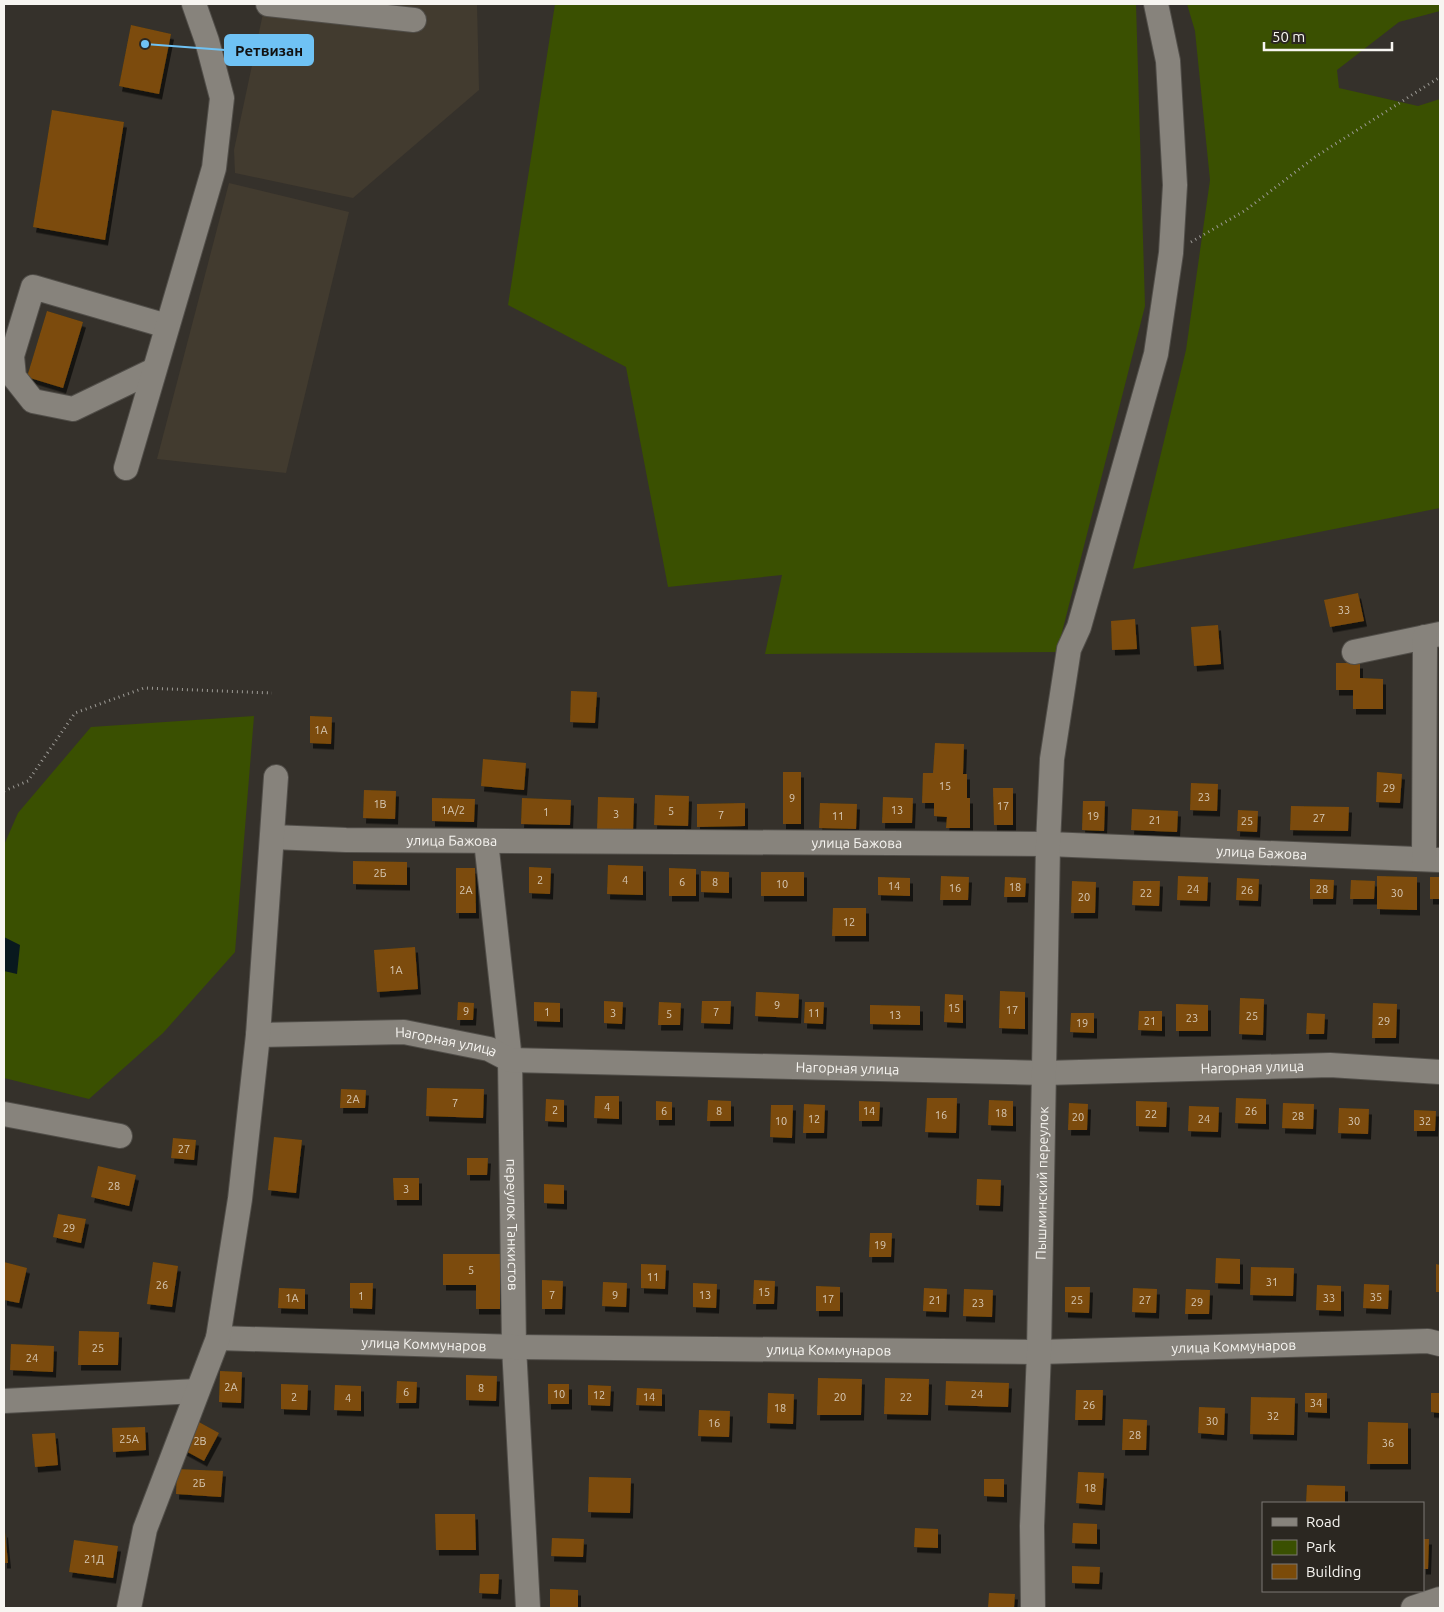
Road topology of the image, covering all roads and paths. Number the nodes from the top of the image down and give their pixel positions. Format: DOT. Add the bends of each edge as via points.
graph roads {
  1 [pos="194,4"];
  2 [pos="268,4"];
  3 [pos="1156,4"];
  4 [pos="414,20"];
  5 [pos="1440,77"];
  6 [pos="1171,253"];
  7 [pos="167,326"];
  8 [pos="154,370"];
  9 [pos="126,468"];
  10 [pos="1433,636"];
  11 [pos="1354,652"];
  12 [pos="272,693"];
  13 [pos="276,777"];
  14 [pos="4,791"];
  15 [pos="272,837"];
  16 [pos="486,841"];
  17 [pos="1048,844"];
  18 [pos="1432,860"];
  19 [pos="258,1035"];
  20 [pos="510,1060"];
  21 [pos="1440,1072"];
  22 [pos="1045,1073"];
  23 [pos="4,1114"];
  24 [pos="120,1136"];
  25 [pos="218,1338"];
  26 [pos="1440,1344"];
  27 [pos="514,1347"];
  28 [pos="1039,1352"];
  29 [pos="197,1391"];
  30 [pos="4,1401"];
  31 [pos="1440,1599"];
  32 [pos="129,1608"];
  33 [pos="528,1608"];
  34 [pos="1033,1608"];
  35 [pos="1413,1608"];
  1 -- 7 [label="street" via="208,41 222,98 214,168"];
  2 -- 4 [label="street"];
  3 -- 6 [label="street, Пышминский переулок" via="1168,61 1175,185"];
  5 -- 6 [label="path" via="1315,156 1246,210"];
  6 -- 17 [label="street, Пышминский переулок" via="1156,354 1079,627 1069,649 1052,758"];
  7 -- 8 [label="street"];
  7 -- 8 [label="street" via="33,287 12,356 14,377 33,401 73,409"];
  8 -- 9 [label="street"];
  10 -- 11 [label="street"];
  10 -- 18 [label="street"];
  12 -- 14 [label="path" via="144,688 75,713 28,781"];
  13 -- 15 [label="street"];
  15 -- 16 [label="street, улица Бажова"];
  15 -- 19 [label="street"];
  16 -- 17 [label="street, улица Бажова"];
  16 -- 20 [label="street, переулок Танкистов"];
  17 -- 18 [label="street, улица Бажова"];
  17 -- 22 [label="street, Пышминский переулок"];
  19 -- 20 [label="street, Нагорная улица" via="404,1032 489,1049"];
  19 -- 25 [label="street" via="240,1199"];
  20 -- 22 [label="street, Нагорная улица"];
  20 -- 27 [label="street, переулок Танкистов"];
  21 -- 22 [label="street, Нагорная улица" via="1330,1065"];
  22 -- 28 [label="street, Пышминский переулок"];
  23 -- 24 [label="street"];
  25 -- 27 [label="street, улица Коммунаров"];
  25 -- 29 [label="street"];
  26 -- 28 [label="street, улица Коммунаров" via="1428,1341"];
  27 -- 28 [label="street, улица Коммунаров"];
  27 -- 33 [label="street, переулок Танкистов"];
  28 -- 34 [label="street, Пышминский переулок" via="1032,1526"];
  29 -- 30 [label="street"];
  29 -- 32 [label="street" via="145,1529"];
  31 -- 35 [label="street"];
}
